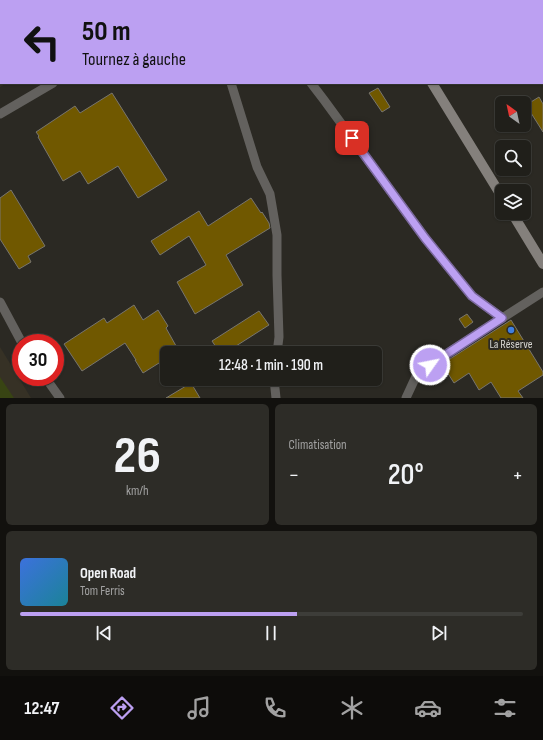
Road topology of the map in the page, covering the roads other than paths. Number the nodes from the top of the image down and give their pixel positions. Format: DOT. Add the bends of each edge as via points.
graph roads {
  1 [pos="51,84"];
  2 [pos="231,84"];
  3 [pos="311,84"];
  4 [pos="433,84"];
  5 [pos="0,114"];
  6 [pos="495,186"];
  7 [pos="516,220"];
  8 [pos="543,264"];
  9 [pos="543,292"];
  10 [pos="0,302"];
  11 [pos="502,318"];
  12 [pos="17,334"];
  13 [pos="278,346"];
  14 [pos="51,386"];
  15 [pos="275,386"];
  16 [pos="60,398"];
  17 [pos="276,398"];
  18 [pos="406,398"];
  1 -- 5 [label="street"];
  2 -- 13 [label="street" via="257,167 270,194 277,235"];
  3 -- 11 [label="street" via="425,238 472,296"];
  4 -- 6 [label="main road"];
  7 -- 8 [label="main road"];
  9 -- 11 [label="street"];
  10 -- 12 [label="street"];
  11 -- 18 [label="street" via="418,372"];
  14 -- 16 [label="street"];
  15 -- 17 [label="street"];
}
